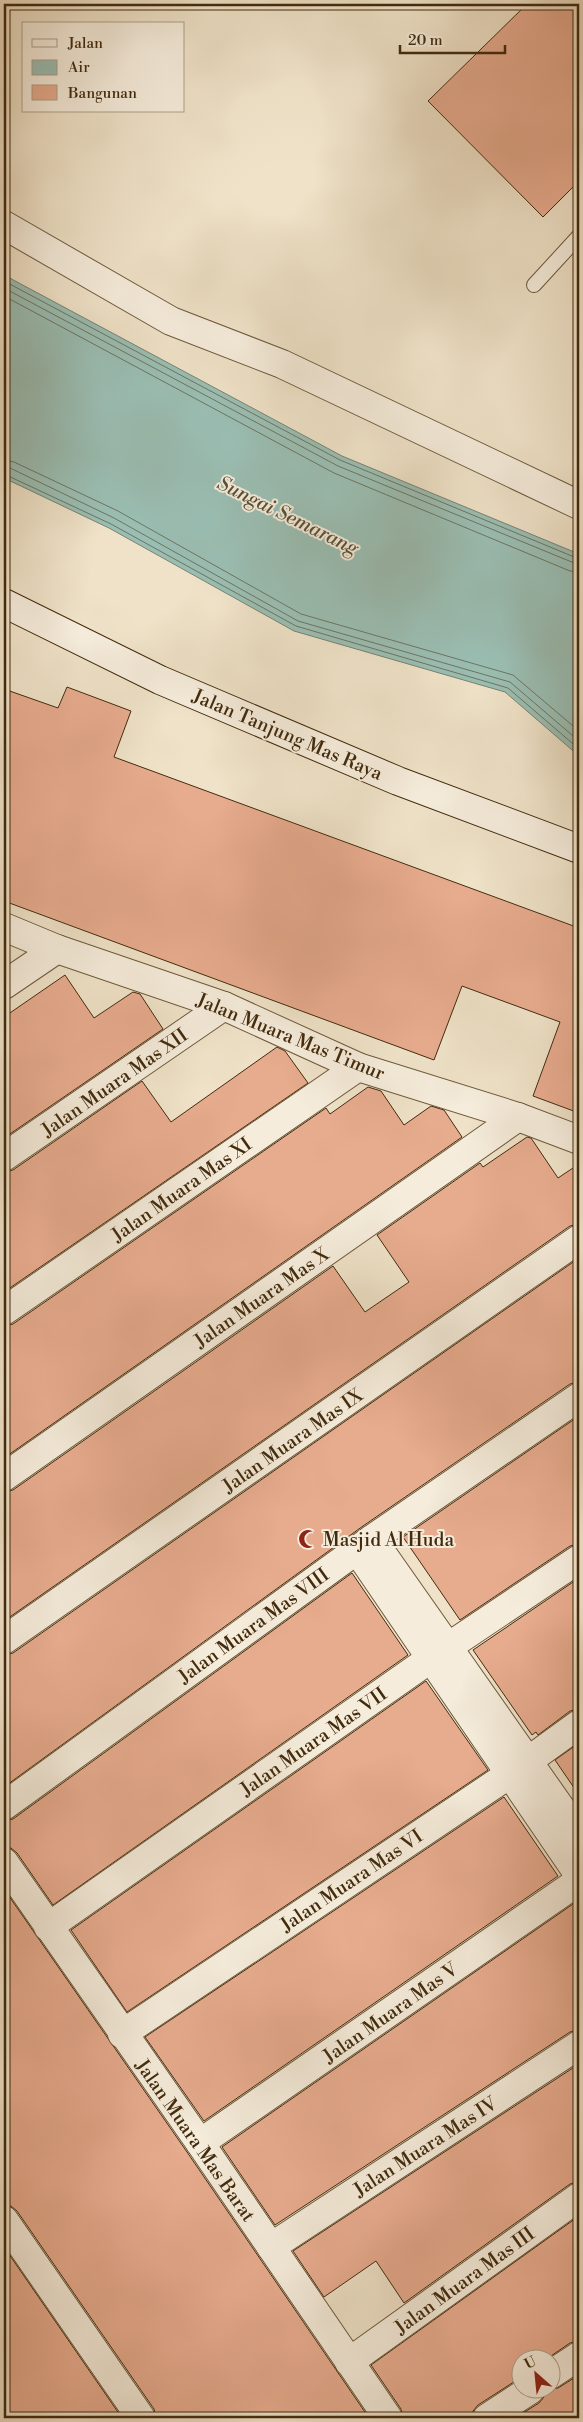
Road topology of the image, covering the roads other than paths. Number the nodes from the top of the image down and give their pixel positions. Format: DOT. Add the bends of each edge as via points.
graph roads {
  1 [pos="4,225"];
  2 [pos="579,236"];
  3 [pos="534,286"];
  4 [pos="579,506"];
  5 [pos="4,603"];
  6 [pos="579,849"];
  7 [pos="4,926"];
  8 [pos="57,949"];
  9 [pos="4,985"];
  10 [pos="224,1006"];
  11 [pos="358,1067"];
  12 [pos="518,1117"];
  13 [pos="579,1140"];
  14 [pos="4,1157"];
  15 [pos="579,1240"];
  16 [pos="4,1311"];
  17 [pos="579,1397"];
  18 [pos="4,1477"];
  19 [pos="364,1545"];
  20 [pos="579,1559"];
  21 [pos="4,1640"];
  22 [pos="440,1653"];
  23 [pos="579,1724"];
  24 [pos="519,1767"];
  25 [pos="4,1806"];
  26 [pos="579,1834"];
  27 [pos="4,1862"];
  28 [pos="579,1875"];
  29 [pos="579,1881"];
  30 [pos="48,1928"];
  31 [pos="122,2034"];
  32 [pos="579,2045"];
  33 [pos="200,2143"];
  34 [pos="579,2197"];
  35 [pos="4,2220"];
  36 [pos="270,2247"];
  37 [pos="579,2356"];
  38 [pos="349,2362"];
  39 [pos="560,2368"];
  40 [pos="515,2400"];
  41 [pos="141,2418"];
  42 [pos="388,2418"];
  43 [pos="487,2418"];
  1 -- 4 [label="street" via="171,321 282,364"];
  2 -- 3 [label="lane"];
  5 -- 6 [label="street, Jalan Tanjung Mas Raya" via="160,680 398,781"];
  7 -- 8 [label="street, Jalan Muara Mas Timur"];
  8 -- 9 [label="street"];
  8 -- 10 [label="street, Jalan Muara Mas Timur"];
  10 -- 11 [label="street, Jalan Muara Mas Timur"];
  10 -- 14 [label="street, Jalan Muara Mas XII"];
  11 -- 12 [label="street, Jalan Muara Mas Timur"];
  11 -- 16 [label="street, Jalan Muara Mas XI"];
  12 -- 13 [label="street, Jalan Muara Mas Timur"];
  12 -- 18 [label="street, Jalan Muara Mas X"];
  15 -- 21 [label="street, Jalan Muara Mas IX"];
  17 -- 19 [label="street, Jalan Muara Mas VIII"];
  19 -- 22 [label="street"];
  19 -- 25 [label="street, Jalan Muara Mas VIII"];
  20 -- 22 [label="street, Jalan Muara Mas VII"];
  22 -- 24 [label="street"];
  22 -- 30 [label="street, Jalan Muara Mas VII"];
  23 -- 24 [label="street, Jalan Muara Mas VI"];
  24 -- 26 [label="street"];
  24 -- 28 [label="street"];
  24 -- 31 [label="street, Jalan Muara Mas VI"];
  27 -- 30 [label="street, Jalan Muara Mas Barat"];
  29 -- 33 [label="street, Jalan Muara Mas V"];
  30 -- 31 [label="street, Jalan Muara Mas Barat"];
  31 -- 33 [label="street, Jalan Muara Mas Barat"];
  32 -- 36 [label="street, Jalan Muara Mas IV"];
  33 -- 36 [label="street, Jalan Muara Mas Barat"];
  34 -- 38 [label="street, Jalan Muara Mas III"];
  35 -- 41 [label="street"];
  36 -- 38 [label="street, Jalan Muara Mas Barat"];
  37 -- 39 [label="street"];
  38 -- 42 [label="street, Jalan Muara Mas Barat"];
  40 -- 43 [label="street"];
}
